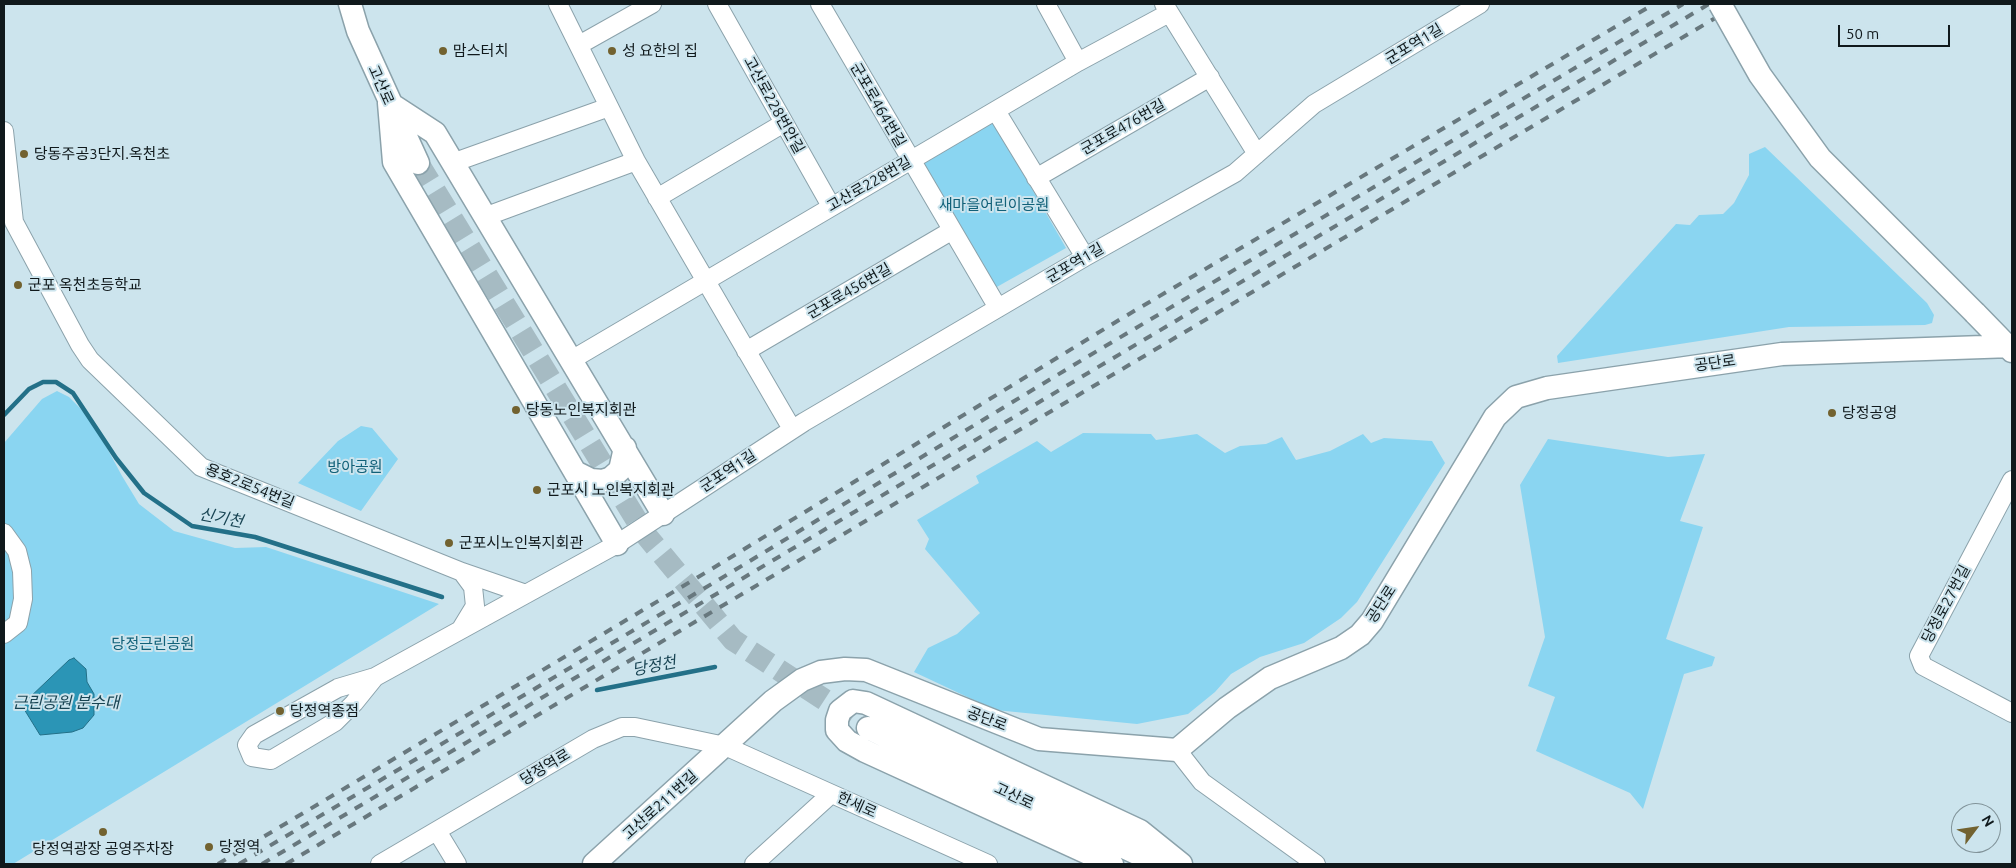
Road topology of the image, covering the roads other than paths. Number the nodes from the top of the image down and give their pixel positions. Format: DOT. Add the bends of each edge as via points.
graph roads {
  1 [pos="350,4"];
  2 [pos="558,4"];
  3 [pos="652,4"];
  4 [pos="717,4"];
  5 [pos="820,4"];
  6 [pos="1046,4"];
  7 [pos="1480,4"];
  8 [pos="1720,4"];
  9 [pos="1166,8"];
  10 [pos="579,45"];
  11 [pos="1078,62"];
  12 [pos="1210,77"];
  13 [pos="388,103"];
  14 [pos="609,107"];
  15 [pos="996,110"];
  16 [pos="784,123"];
  17 [pos="4,131"];
  18 [pos="1257,154"];
  19 [pos="910,160"];
  20 [pos="636,161"];
  21 [pos="455,162"];
  22 [pos="418,163"];
  23 [pos="1036,178"];
  24 [pos="657,198"];
  25 [pos="831,206"];
  26 [pos="487,216"];
  27 [pos="951,231"];
  28 [pos="1085,257"];
  29 [pos="706,281"];
  30 [pos="998,308"];
  31 [pos="2011,348"];
  32 [pos="746,350"];
  33 [pos="573,359"];
  34 [pos="792,429"];
  35 [pos="625,448"];
  36 [pos="574,472"];
  37 [pos="2012,480"];
  38 [pos="663,514"];
  39 [pos="4,533"];
  40 [pos="617,544"];
  41 [pos="462,572"];
  42 [pos="526,594"];
  43 [pos="460,631"];
  44 [pos="4,634"];
  45 [pos="375,677"];
  46 [pos="2012,713"];
  47 [pos="868,728"];
  48 [pos="725,746"];
  49 [pos="1178,750"];
  50 [pos="831,794"];
  51 [pos="438,831"];
  52 [pos="380,864"];
  53 [pos="457,864"];
  54 [pos="594,864"];
  55 [pos="754,864"];
  56 [pos="988,864"];
  57 [pos="1112,864"];
  58 [pos="1160,864"];
  59 [pos="1181,864"];
  60 [pos="1316,864"];
  1 -- 13 [label="street, 고산로"];
  2 -- 10 [label="street"];
  3 -- 10 [label="street"];
  4 -- 16 [label="street, 고산로228번안길"];
  5 -- 19 [label="street, 군포로464번길"];
  6 -- 11 [label="street"];
  7 -- 18 [label="street, 군포역1길" via="1314,104"];
  8 -- 31 [label="street, bridge" via="1760,75 1820,158"];
  9 -- 11 [label="street, 고산로228번길"];
  9 -- 12 [label="street"];
  10 -- 14 [label="street"];
  11 -- 15 [label="street, 고산로228번길"];
  12 -- 18 [label="street"];
  12 -- 23 [label="street, 군포로476번길"];
  13 -- 21 [label="street" via="435,133"];
  13 -- 22 [label="street, 고산로"];
  13 -- 36 [label="street" via="394,162"];
  14 -- 20 [label="street"];
  14 -- 21 [label="street"];
  15 -- 19 [label="street, 고산로228번길"];
  15 -- 23 [label="street"];
  16 -- 24 [label="street"];
  16 -- 25 [label="street, 고산로228번안길"];
  17 -- 41 [label="street, 용호2로54번길" via="14,222 90,360 145,414 201,467"];
  18 -- 28 [label="street, 군포역1길" via="1235,173"];
  19 -- 25 [label="street, 고산로228번길"];
  19 -- 27 [label="street, 군포로464번길"];
  20 -- 24 [label="street"];
  20 -- 26 [label="street"];
  21 -- 26 [label="street"];
  23 -- 28 [label="street"];
  24 -- 29 [label="street"];
  25 -- 29 [label="street, 고산로228번길"];
  26 -- 33 [label="street"];
  27 -- 30 [label="street, 군포로464번길"];
  27 -- 32 [label="street, 군포로456번길"];
  28 -- 30 [label="street, 군포역1길"];
  29 -- 32 [label="street"];
  29 -- 33 [label="street, 고산로228번길"];
  30 -- 34 [label="street, 군포역1길"];
  31 -- 49 [label="street, 공단로" via="1782,354 1547,388 1516,397 1495,417 1372,621 1360,635 1332,652 1270,678 1227,708"];
  32 -- 34 [label="street"];
  33 -- 35 [label="street"];
  34 -- 38 [label="street, 군포역1길"];
  35 -- 36 [label="street" via="620,470 611,478 590,480"];
  35 -- 38 [label="street"];
  36 -- 40 [label="street"];
  37 -- 46 [label="street, 당정로27번길" via="1919,656 1924,666"];
  38 -- 40 [label="street"];
  39 -- 44 [label="street" via="17,551 23,599 18,623"];
  40 -- 42 [label="street"];
  41 -- 42 [label="street, 용호2로54번길"];
  41 -- 43 [label="street" via="473,587 474,606"];
  42 -- 43 [label="street"];
  43 -- 45 [label="street"];
  45 -- 45 [label="street" via="338,688 254,735 247,745 252,757 271,760 335,722"];
  47 -- 58 [label="street, 고산로"];
  48 -- 49 [label="street, 공단로" via="773,701 802,680 821,672 845,669 866,670 1038,739"];
  48 -- 50 [label="street, 한세로"];
  48 -- 51 [label="street, 당정역로" via="635,727 615,729"];
  48 -- 54 [label="street, 고산로211번길"];
  49 -- 60 [label="street" via="1202,782"];
  50 -- 55 [label="street"];
  50 -- 56 [label="street, 한세로"];
  51 -- 52 [label="street, 당정역로"];
  51 -- 53 [label="street"];
  57 -- 59 [label="street" via="859,748 838,730 840,710 853,700 866,703 1140,831"];
}
